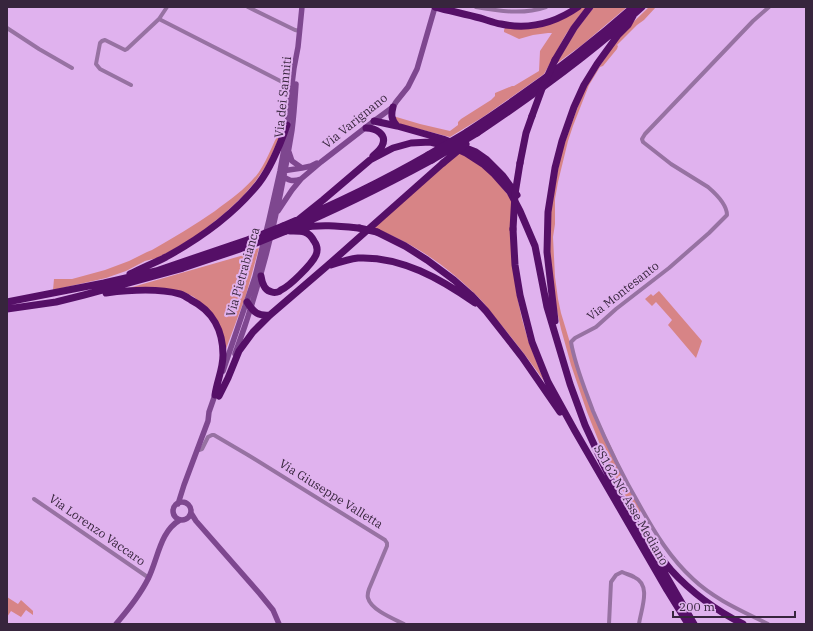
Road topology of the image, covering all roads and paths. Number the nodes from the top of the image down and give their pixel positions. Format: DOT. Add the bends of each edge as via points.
graph roads {
  1 [pos="167,7"];
  2 [pos="248,7"];
  3 [pos="302,7"];
  4 [pos="435,7"];
  5 [pos="476,7"];
  6 [pos="546,7"];
  7 [pos="578,7"];
  8 [pos="590,7"];
  9 [pos="642,7"];
  10 [pos="769,7"];
  11 [pos="634,10"];
  12 [pos="159,19"];
  13 [pos="7,28"];
  14 [pos="300,31"];
  15 [pos="298,47"];
  16 [pos="72,68"];
  17 [pos="131,85"];
  18 [pos="292,87"];
  19 [pos="393,107"];
  20 [pos="374,121"];
  21 [pos="287,125"];
  22 [pos="397,126"];
  23 [pos="366,128"];
  24 [pos="477,133"];
  25 [pos="288,149"];
  26 [pos="430,158"];
  27 [pos="370,160"];
  28 [pos="321,162"];
  29 [pos="302,168"];
  30 [pos="282,170"];
  31 [pos="284,177"];
  32 [pos="301,179"];
  33 [pos="275,216"];
  34 [pos="298,220"];
  35 [pos="285,229"];
  36 [pos="249,243"];
  37 [pos="535,246"];
  38 [pos="327,266"];
  39 [pos="260,276"];
  40 [pos="104,283"];
  41 [pos="84,295"];
  42 [pos="7,302"];
  43 [pos="249,305"];
  44 [pos="7,309"];
  45 [pos="486,311"];
  46 [pos="270,315"];
  47 [pos="558,341"];
  48 [pos="217,395"];
  49 [pos="575,431"];
  50 [pos="197,449"];
  51 [pos="182,490"];
  52 [pos="34,499"];
  53 [pos="178,504"];
  54 [pos="188,505"];
  55 [pos="191,513"];
  56 [pos="174,514"];
  57 [pos="183,519"];
  58 [pos="196,522"];
  59 [pos="638,528"];
  60 [pos="163,540"];
  61 [pos="148,578"];
  62 [pos="667,590"];
  63 [pos="116,624"];
  64 [pos="279,624"];
  65 [pos="404,624"];
  66 [pos="609,624"];
  67 [pos="639,624"];
  68 [pos="682,624"];
  69 [pos="688,624"];
  70 [pos="694,624"];
  71 [pos="743,624"];
  72 [pos="768,624"];
  1 -- 12 [label="street"];
  2 -- 14 [label="street"];
  3 -- 14 [label="main road, Via dei Sanniti"];
  4 -- 7 [label="highway" via="500,24 534,26 563,17"];
  4 -- 19 [label="main road, Via Varignano" via="417,69 408,87"];
  5 -- 6 [label="street" via="511,12"];
  8 -- 49 [label="highway, bridge" via="555,60 526,133 515,194 513,229 520,295 532,342 548,382"];
  9 -- 11 [label="highway"];
  10 -- 72 [label="street, Via Montesanto" via="754,19 642,138 643,142 671,164 708,187 727,210 727,215 669,268 596,327 571,342 585,389 610,451 664,546 688,574 708,591"];
  11 -- 24 [label="highway" via="570,67"];
  11 -- 26 [label="highway, bridge" via="506,107"];
  11 -- 47 [label="highway" via="628,25 618,35 584,85 562,141 555,168 548,212 547,252"];
  12 -- 17 [label="street" via="125,50 105,40 100,43 97,66"];
  12 -- 18 [label="street"];
  13 -- 16 [label="street"];
  14 -- 15 [label="main road, Via dei Sanniti"];
  15 -- 18 [label="main road, Via dei Sanniti"];
  15 -- 25 [label="main road, Via dei Sanniti"];
  18 -- 21 [label="main road, Via dei Sanniti"];
  19 -- 20 [label="main road, Via Varignano"];
  19 -- 22 [label="highway" via="391,117"];
  20 -- 22 [label="highway"];
  20 -- 23 [label="main road, Via Varignano"];
  21 -- 30 [label="main road, Via Pietrabianca"];
  21 -- 40 [label="highway" via="279,147 259,182 222,220 166,257"];
  22 -- 37 [label="highway" via="443,138 486,159 518,196 531,227"];
  23 -- 27 [label="highway" via="379,131 384,140"];
  23 -- 28 [label="main road, Via Varignano"];
  24 -- 26 [label="highway, bridge"];
  24 -- 38 [label="highway, bridge"];
  25 -- 29 [label="main road" via="292,161"];
  25 -- 30 [label="main road, Via Pietrabianca"];
  26 -- 34 [label="highway"];
  26 -- 35 [label="highway" via="394,181 332,212"];
  27 -- 34 [label="highway"];
  27 -- 37 [label="highway" via="393,148 411,143 430,142 466,153 494,174 510,192"];
  28 -- 29 [label="main road, Via Varignano"];
  28 -- 32 [label="main road, Via Varignano"];
  29 -- 30 [label="main road, Via Varignano"];
  30 -- 31 [label="main road"];
  30 -- 43 [label="main road, Via Pietrabianca"];
  31 -- 32 [label="main road" via="293,181"];
  31 -- 33 [label="main road, Via Pietrabianca"];
  32 -- 33 [label="main road, Via Varignano"];
  33 -- 39 [label="main road, Via Pietrabianca"];
  34 -- 35 [label="highway"];
  35 -- 36 [label="highway, bridge"];
  35 -- 39 [label="highway" via="311,235 317,250 312,262 277,292 268,291"];
  35 -- 45 [label="highway, bridge" via="334,226 377,232 427,260 454,280"];
  36 -- 40 [label="highway" via="156,271"];
  36 -- 41 [label="highway" via="182,268"];
  37 -- 47 [label="highway" via="547,307"];
  38 -- 45 [label="highway" via="358,258 402,264 434,276"];
  38 -- 46 [label="highway"];
  39 -- 43 [label="main road, Via Pietrabianca"];
  40 -- 42 [label="highway"];
  41 -- 44 [label="highway"];
  41 -- 48 [label="highway" via="127,290 156,291 181,294 200,304 215,321 221,336 223,356"];
  43 -- 46 [label="highway" via="261,316"];
  43 -- 48 [label="main road, Via Pietrabianca"];
  45 -- 49 [label="highway"];
  46 -- 48 [label="highway" via="239,351 228,378"];
  47 -- 59 [label="highway" via="585,425"];
  48 -- 50 [label="main road, Via Pietrabianca"];
  49 -- 62 [label="highway, SS162 NC Asse Mediano"];
  50 -- 51 [label="main road, Via Pietrabianca"];
  50 -- 65 [label="street, Via Giuseppe Valletta" via="202,449 208,437 212,435 386,540 386,550 367,594 374,606"];
  51 -- 53 [label="main road, Via Pietrabianca"];
  51 -- 54 [label="main road"];
  52 -- 61 [label="street, Via Lorenzo Vaccaro"];
  53 -- 54 [label="main road"];
  53 -- 56 [label="main road, Via Pietrabianca" via="174,508"];
  54 -- 55 [label="main road"];
  55 -- 57 [label="main road, Via Pietrabianca" via="188,518"];
  55 -- 58 [label="main road"];
  56 -- 57 [label="main road"];
  56 -- 60 [label="main road, Via Pietrabianca"];
  57 -- 58 [label="main road"];
  57 -- 60 [label="main road, Via Pietrabianca" via="172,526"];
  58 -- 64 [label="main road" via="260,594 273,610"];
  59 -- 70 [label="highway"];
  59 -- 71 [label="highway" via="670,569 687,586 709,604"];
  60 -- 61 [label="main road, Via Pietrabianca"];
  61 -- 63 [label="main road, Via Pietrabianca" via="129,609"];
  62 -- 68 [label="highway"];
  62 -- 69 [label="highway"];
  66 -- 67 [label="street" via="611,582 622,572 635,577 644,588"];
}
